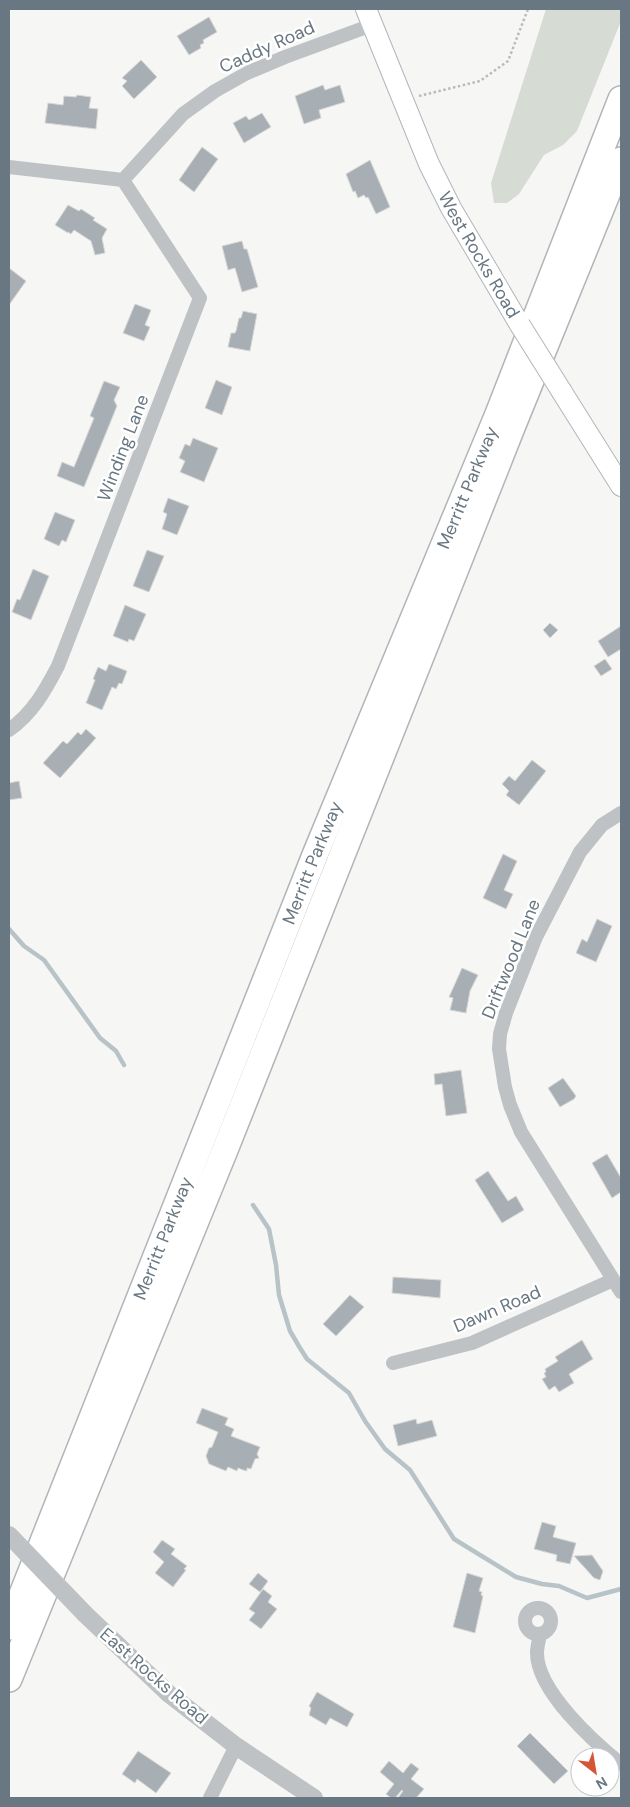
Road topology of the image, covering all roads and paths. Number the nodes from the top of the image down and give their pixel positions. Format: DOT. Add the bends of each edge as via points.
graph roads {
  1 [pos="528,9"];
  2 [pos="369,17"];
  3 [pos="403,99"];
  4 [pos="621,99"];
  5 [pos="621,160"];
  6 [pos="9,167"];
  7 [pos="123,180"];
  8 [pos="621,486"];
  9 [pos="9,730"];
  10 [pos="621,813"];
  11 [pos="613,1280"];
  12 [pos="621,1292"];
  13 [pos="393,1364"];
  14 [pos="9,1535"];
  15 [pos="9,1627"];
  16 [pos="540,1634"];
  17 [pos="9,1680"];
  18 [pos="236,1746"];
  19 [pos="621,1764"];
  20 [pos="210,1798"];
  21 [pos="314,1798"];
  1 -- 3 [label="path" via="508,61 480,81"];
  2 -- 3 [label="main road, West Rocks Road"];
  2 -- 7 [label="street, Caddy Road" via="215,91 183,114"];
  3 -- 8 [label="main road, West Rocks Road, bridge" via="450,208"];
  4 -- 15 [label="highway, Merritt Parkway" via="498,414 312,864"];
  5 -- 17 [label="highway, Merritt Parkway"];
  6 -- 7 [label="street"];
  7 -- 9 [label="street, Winding Lane" via="200,298 58,666 32,710"];
  10 -- 11 [label="street, Driftwood Lane" via="602,825 580,852 536,937 506,1013 499,1049 505,1087 521,1132"];
  11 -- 12 [label="street, Driftwood Lane"];
  11 -- 13 [label="street, Dawn Road" via="472,1343"];
  14 -- 18 [label="street, East Rocks Road, bridge" via="85,1614 170,1694"];
  16 -- 19 [label="street" via="537,1654 552,1693 598,1745"];
  18 -- 20 [label="street"];
  18 -- 21 [label="street, East Rocks Road"];
}
